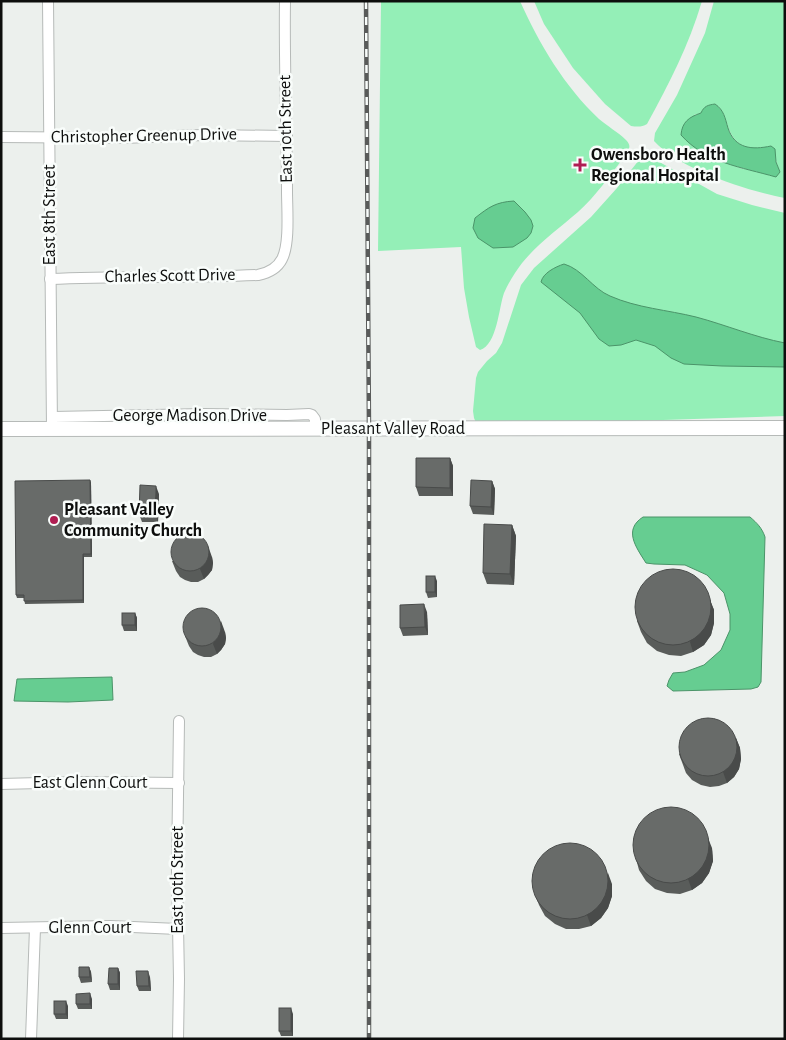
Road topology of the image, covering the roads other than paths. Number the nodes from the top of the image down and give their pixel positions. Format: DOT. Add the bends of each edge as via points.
graph roads {
  1 [pos="48,1"];
  2 [pos="285,1"];
  3 [pos="287,136"];
  4 [pos="1,137"];
  5 [pos="49,138"];
  6 [pos="283,257"];
  7 [pos="50,279"];
  8 [pos="52,422"];
  9 [pos="785,428"];
  10 [pos="1,429"];
  11 [pos="179,721"];
  12 [pos="179,783"];
  13 [pos="1,784"];
  14 [pos="1,928"];
  15 [pos="35,928"];
  16 [pos="178,929"];
  17 [pos="30,1039"];
  18 [pos="178,1039"];
  1 -- 5 [label="street, East 8th Street"];
  2 -- 3 [label="street, East 10th Street"];
  3 -- 5 [label="street, Christopher Greenup Drive"];
  3 -- 6 [label="street, East 10th Street" via="287,231"];
  4 -- 5 [label="street, Christopher Greenup Drive"];
  5 -- 7 [label="street, East 8th Street"];
  6 -- 7 [label="street, Charles Scott Drive" via="273,270 258,275"];
  7 -- 8 [label="street, East 8th Street"];
  8 -- 9 [label="street, Pleasant Valley Road" via="315,428"];
  8 -- 10 [label="street, Pleasant Valley Road"];
  11 -- 12 [label="street, East 10th Street"];
  12 -- 13 [label="street, East Glenn Court"];
  12 -- 16 [label="street, East 10th Street"];
  14 -- 15 [label="street, Glenn Court"];
  15 -- 16 [label="street, Glenn Court" via="110,926"];
  15 -- 17 [label="street"];
  16 -- 18 [label="street, East 10th Street"];
}
